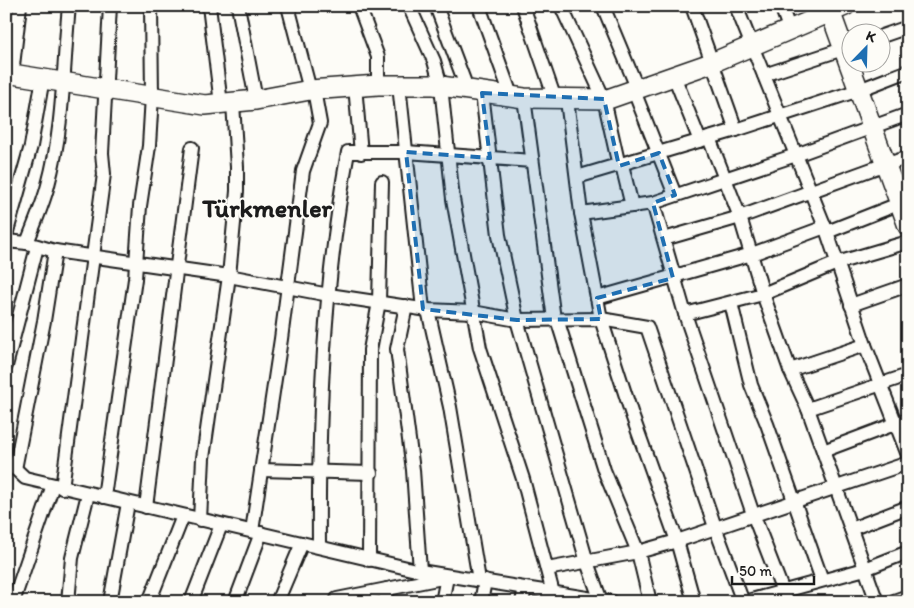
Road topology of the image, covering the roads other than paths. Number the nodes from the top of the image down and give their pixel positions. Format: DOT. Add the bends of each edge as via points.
graph roads {
  1 [pos="20,6"];
  2 [pos="69,6"];
  3 [pos="110,6"];
  4 [pos="152,6"];
  5 [pos="209,6"];
  6 [pos="238,6"];
  7 [pos="288,6"];
  8 [pos="360,6"];
  9 [pos="409,6"];
  10 [pos="436,6"];
  11 [pos="479,6"];
  12 [pos="523,6"];
  13 [pos="561,6"];
  14 [pos="603,6"];
  15 [pos="692,6"];
  16 [pos="736,6"];
  17 [pos="781,6"];
  18 [pos="834,8"];
  19 [pos="908,27"];
  20 [pos="790,28"];
  21 [pos="842,30"];
  22 [pos="892,33"];
  23 [pos="751,45"];
  24 [pos="842,49"];
  25 [pos="714,62"];
  26 [pos="908,71"];
  27 [pos="854,72"];
  28 [pos="9,73"];
  29 [pos="764,75"];
  30 [pos="674,76"];
  31 [pos="43,78"];
  32 [pos="64,82"];
  33 [pos="378,84"];
  34 [pos="398,85"];
  35 [pos="355,86"];
  36 [pos="441,86"];
  37 [pos="104,89"];
  38 [pos="312,90"];
  39 [pos="859,90"];
  40 [pos="636,91"];
  41 [pos="475,92"];
  42 [pos="152,96"];
  43 [pos="517,96"];
  44 [pos="561,99"];
  45 [pos="604,99"];
  46 [pos="256,100"];
  47 [pos="227,104"];
  48 [pos="908,114"];
  49 [pos="781,115"];
  50 [pos="874,128"];
  51 [pos="736,130"];
  52 [pos="704,139"];
  53 [pos="192,148"];
  54 [pos="406,152"];
  55 [pos="361,153"];
  56 [pos="659,153"];
  57 [pos="448,155"];
  58 [pos="796,155"];
  59 [pos="908,156"];
  60 [pos="490,158"];
  61 [pos="532,160"];
  62 [pos="886,164"];
  63 [pos="620,166"];
  64 [pos="577,177"];
  65 [pos="724,179"];
  66 [pos="382,182"];
  67 [pos="810,190"];
  68 [pos="675,195"];
  69 [pos="904,202"];
  70 [pos="653,203"];
  71 [pos="632,206"];
  72 [pos="581,213"];
  73 [pos="740,217"];
  74 [pos="908,226"];
  75 [pos="826,229"];
  76 [pos="6,235"];
  77 [pos="664,239"];
  78 [pos="6,241"];
  79 [pos="908,242"];
  80 [pos="32,245"];
  81 [pos="55,250"];
  82 [pos="752,254"];
  83 [pos="95,256"];
  84 [pos="137,263"];
  85 [pos="837,263"];
  86 [pos="178,269"];
  87 [pos="229,276"];
  88 [pos="673,278"];
  89 [pos="908,285"];
  90 [pos="287,288"];
  91 [pos="763,294"];
  92 [pos="329,296"];
  93 [pos="597,298"];
  94 [pos="379,302"];
  95 [pos="731,303"];
  96 [pos="851,305"];
  97 [pos="406,306"];
  98 [pos="426,309"];
  99 [pos="473,312"];
  100 [pos="685,314"];
  101 [pos="555,319"];
  102 [pos="601,319"];
  103 [pos="517,320"];
  104 [pos="866,345"];
  105 [pos="6,366"];
  106 [pos="790,370"];
  107 [pos="908,375"];
  108 [pos="881,384"];
  109 [pos="808,409"];
  110 [pos="902,421"];
  111 [pos="823,451"];
  112 [pos="908,455"];
  113 [pos="908,463"];
  114 [pos="11,464"];
  115 [pos="261,470"];
  116 [pos="319,470"];
  117 [pos="370,473"];
  118 [pos="58,487"];
  119 [pos="836,488"];
  120 [pos="88,494"];
  121 [pos="104,497"];
  122 [pos="794,501"];
  123 [pos="128,503"];
  124 [pos="146,507"];
  125 [pos="908,508"];
  126 [pos="754,514"];
  127 [pos="183,516"];
  128 [pos="200,520"];
  129 [pos="221,524"];
  130 [pos="715,527"];
  131 [pos="851,529"];
  132 [pos="256,532"];
  133 [pos="677,541"];
  134 [pos="302,543"];
  135 [pos="319,546"];
  136 [pos="638,552"];
  137 [pos="908,552"];
  138 [pos="369,560"];
  139 [pos="587,562"];
  140 [pos="547,569"];
  141 [pos="865,569"];
  142 [pos="420,571"];
  143 [pos="446,577"];
  144 [pos="482,580"];
  145 [pos="822,580"];
  146 [pos="525,588"];
  147 [pos="553,593"];
  148 [pos="386,596"];
  149 [pos="908,596"];
  150 [pos="785,597"];
  151 [pos="580,600"];
  152 [pos="337,601"];
  153 [pos="606,601"];
  154 [pos="13,602"];
  155 [pos="68,602"];
  156 [pos="110,602"];
  157 [pos="147,602"];
  158 [pos="191,602"];
  159 [pos="235,602"];
  160 [pos="277,602"];
  161 [pos="442,602"];
  162 [pos="481,602"];
  163 [pos="522,602"];
  164 [pos="650,602"];
  165 [pos="694,602"];
  166 [pos="744,602"];
  167 [pos="877,602"];
  168 [pos="891,602"];
  1 -- 28 [label="street"];
  2 -- 32 [label="street"];
  3 -- 37 [label="street"];
  4 -- 42 [label="street"];
  5 -- 47 [label="street"];
  6 -- 46 [label="street"];
  7 -- 38 [label="street"];
  8 -- 33 [label="street" via="378,56"];
  9 -- 36 [label="street" via="434,61"];
  10 -- 41 [label="street"];
  11 -- 43 [label="street"];
  12 -- 44 [label="street"];
  13 -- 45 [label="street"];
  14 -- 40 [label="street"];
  15 -- 25 [label="street"];
  16 -- 23 [label="street"];
  17 -- 20 [label="street"];
  18 -- 20 [label="street"];
  18 -- 21 [label="street"];
  19 -- 22 [label="street"];
  20 -- 23 [label="street"];
  23 -- 25 [label="street"];
  23 -- 29 [label="street"];
  24 -- 29 [label="street"];
  25 -- 30 [label="street"];
  25 -- 51 [label="street"];
  26 -- 39 [label="street"];
  27 -- 39 [label="street"];
  28 -- 31 [label="street"];
  29 -- 49 [label="street"];
  30 -- 40 [label="street"];
  30 -- 52 [label="street"];
  31 -- 32 [label="street"];
  31 -- 76 [label="street" via="31,146"];
  32 -- 37 [label="street"];
  32 -- 80 [label="street" via="48,186"];
  33 -- 34 [label="street"];
  33 -- 35 [label="street"];
  34 -- 36 [label="street"];
  34 -- 54 [label="street"];
  35 -- 38 [label="street"];
  35 -- 55 [label="street"];
  36 -- 41 [label="street"];
  36 -- 57 [label="street"];
  37 -- 42 [label="street"];
  37 -- 83 [label="street" via="104,174"];
  38 -- 46 [label="street"];
  38 -- 90 [label="street" via="320,123 303,170"];
  39 -- 49 [label="street"];
  39 -- 50 [label="street"];
  40 -- 45 [label="street"];
  40 -- 56 [label="street"];
  41 -- 43 [label="street"];
  41 -- 60 [label="street"];
  42 -- 47 [label="street" via="206,105"];
  42 -- 84 [label="street"];
  43 -- 44 [label="street"];
  43 -- 61 [label="street"];
  44 -- 45 [label="street"];
  44 -- 64 [label="street"];
  45 -- 63 [label="street"];
  46 -- 47 [label="street"];
  47 -- 87 [label="street" via="238,167"];
  48 -- 50 [label="street"];
  49 -- 51 [label="street"];
  49 -- 58 [label="street"];
  50 -- 58 [label="street"];
  50 -- 62 [label="street"];
  51 -- 52 [label="street"];
  52 -- 56 [label="street"];
  52 -- 65 [label="street"];
  53 -- 86 [label="street"];
  54 -- 55 [label="street"];
  54 -- 57 [label="street"];
  54 -- 98 [label="street"];
  55 -- 92 [label="street" via="348,152"];
  56 -- 63 [label="street"];
  56 -- 68 [label="street"];
  57 -- 60 [label="street"];
  57 -- 99 [label="street"];
  58 -- 65 [label="street"];
  58 -- 67 [label="street"];
  59 -- 62 [label="street"];
  60 -- 61 [label="street"];
  60 -- 103 [label="street" via="499,235"];
  61 -- 101 [label="street"];
  62 -- 67 [label="street"];
  62 -- 69 [label="street"];
  63 -- 64 [label="street"];
  63 -- 71 [label="street"];
  64 -- 72 [label="street"];
  65 -- 68 [label="street"];
  65 -- 73 [label="street"];
  66 -- 94 [label="street"];
  67 -- 73 [label="street"];
  67 -- 75 [label="street"];
  68 -- 70 [label="street"];
  69 -- 74 [label="street"];
  69 -- 75 [label="street"];
  70 -- 71 [label="street"];
  70 -- 77 [label="street"];
  71 -- 72 [label="street"];
  72 -- 93 [label="street"];
  73 -- 77 [label="street"];
  73 -- 82 [label="street"];
  75 -- 82 [label="street"];
  75 -- 85 [label="street"];
  77 -- 88 [label="street"];
  78 -- 80 [label="street"];
  79 -- 85 [label="street"];
  80 -- 81 [label="street"];
  80 -- 105 [label="street"];
  81 -- 83 [label="street"];
  81 -- 114 [label="street" via="44,321"];
  82 -- 88 [label="street"];
  82 -- 91 [label="street"];
  83 -- 84 [label="street"];
  83 -- 118 [label="street"];
  84 -- 86 [label="street"];
  84 -- 121 [label="street"];
  85 -- 91 [label="street"];
  85 -- 96 [label="street"];
  86 -- 87 [label="street"];
  86 -- 124 [label="street"];
  87 -- 90 [label="street"];
  87 -- 128 [label="street" via="202,458"];
  88 -- 93 [label="street"];
  88 -- 100 [label="street"];
  89 -- 96 [label="street"];
  90 -- 92 [label="street"];
  90 -- 115 [label="street"];
  91 -- 95 [label="street"];
  91 -- 106 [label="street"];
  92 -- 94 [label="street"];
  92 -- 116 [label="street" via="322,359"];
  93 -- 102 [label="street"];
  94 -- 97 [label="street"];
  94 -- 117 [label="street" via="370,350"];
  95 -- 100 [label="street"];
  95 -- 122 [label="street" via="750,385"];
  96 -- 104 [label="street"];
  97 -- 98 [label="street"];
  97 -- 142 [label="street" via="397,349 413,470"];
  98 -- 99 [label="street"];
  98 -- 144 [label="street" via="450,407"];
  99 -- 103 [label="street"];
  99 -- 140 [label="street" via="480,348 523,479"];
  100 -- 126 [label="street"];
  101 -- 102 [label="street"];
  101 -- 103 [label="street"];
  101 -- 136 [label="street" via="604,470"];
  102 -- 130 [label="street" via="647,327"];
  102 -- 133 [label="street"];
  103 -- 139 [label="street"];
  104 -- 106 [label="street"];
  104 -- 108 [label="street"];
  106 -- 109 [label="street"];
  107 -- 108 [label="street"];
  108 -- 109 [label="street"];
  108 -- 110 [label="street"];
  109 -- 111 [label="street"];
  110 -- 111 [label="street"];
  110 -- 112 [label="street"];
  111 -- 119 [label="street"];
  113 -- 119 [label="street"];
  114 -- 118 [label="street" via="25,478"];
  115 -- 116 [label="street"];
  115 -- 132 [label="street"];
  116 -- 117 [label="street"];
  116 -- 135 [label="street"];
  117 -- 138 [label="street"];
  118 -- 120 [label="street"];
  118 -- 154 [label="street"];
  119 -- 122 [label="street"];
  119 -- 131 [label="street"];
  120 -- 121 [label="street"];
  120 -- 155 [label="street" via="72,558"];
  121 -- 123 [label="street"];
  122 -- 126 [label="street"];
  122 -- 145 [label="street"];
  123 -- 124 [label="street"];
  123 -- 156 [label="street"];
  124 -- 127 [label="street"];
  125 -- 131 [label="street"];
  126 -- 130 [label="street"];
  126 -- 150 [label="street"];
  127 -- 128 [label="street"];
  127 -- 157 [label="street"];
  128 -- 129 [label="street"];
  129 -- 132 [label="street"];
  129 -- 158 [label="street"];
  130 -- 133 [label="street"];
  130 -- 166 [label="street"];
  131 -- 141 [label="street"];
  132 -- 134 [label="street"];
  132 -- 159 [label="street"];
  133 -- 136 [label="street"];
  133 -- 165 [label="street"];
  134 -- 135 [label="street"];
  134 -- 160 [label="street"];
  135 -- 138 [label="street"];
  136 -- 139 [label="street"];
  136 -- 164 [label="street"];
  137 -- 141 [label="street"];
  138 -- 142 [label="street"];
  139 -- 140 [label="street"];
  139 -- 153 [label="street"];
  140 -- 147 [label="street"];
  141 -- 145 [label="street"];
  141 -- 167 [label="street"];
  142 -- 143 [label="street"];
  143 -- 144 [label="street"];
  143 -- 148 [label="street"];
  143 -- 161 [label="street"];
  144 -- 146 [label="street"];
  144 -- 162 [label="street"];
  145 -- 150 [label="street"];
  146 -- 147 [label="street"];
  146 -- 163 [label="street"];
  147 -- 151 [label="street"];
  148 -- 152 [label="street"];
  149 -- 168 [label="street"];
  150 -- 166 [label="street"];
  151 -- 153 [label="street"];
}
